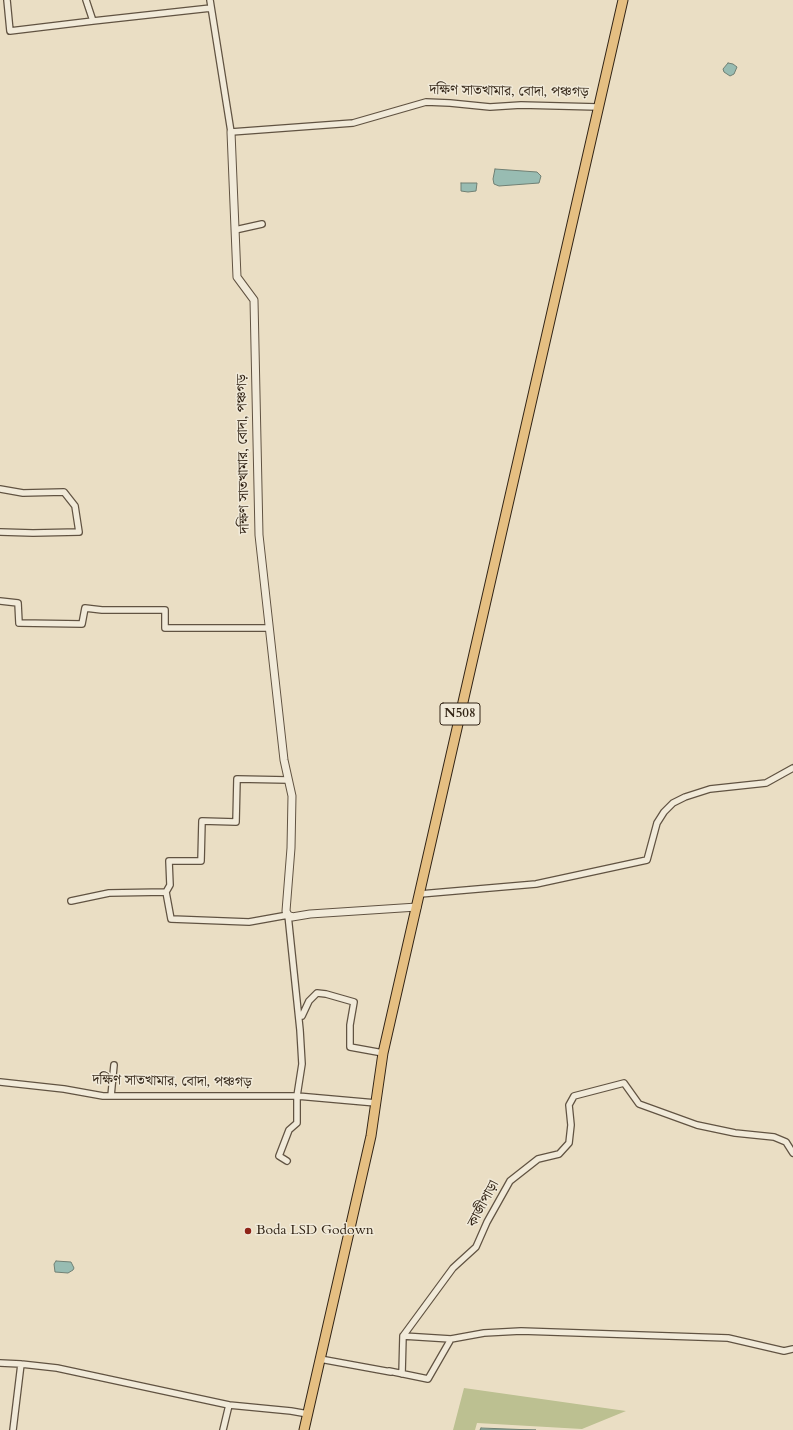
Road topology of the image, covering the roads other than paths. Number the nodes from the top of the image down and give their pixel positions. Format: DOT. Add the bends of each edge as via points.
graph roads {
  1 [pos="7,0"];
  2 [pos="86,0"];
  3 [pos="210,0"];
  4 [pos="623,0"];
  5 [pos="211,8"];
  6 [pos="94,21"];
  7 [pos="598,107"];
  8 [pos="231,132"];
  9 [pos="262,224"];
  10 [pos="235,230"];
  11 [pos="0,489"];
  12 [pos="0,532"];
  13 [pos="0,601"];
  14 [pos="269,628"];
  15 [pos="793,768"];
  16 [pos="288,780"];
  17 [pos="166,892"];
  18 [pos="420,894"];
  19 [pos="71,901"];
  20 [pos="417,907"];
  21 [pos="288,915"];
  22 [pos="302,1016"];
  23 [pos="383,1053"];
  24 [pos="114,1065"];
  25 [pos="0,1082"];
  26 [pos="111,1096"];
  27 [pos="296,1096"];
  28 [pos="376,1103"];
  29 [pos="793,1153"];
  30 [pos="287,1161"];
  31 [pos="403,1336"];
  32 [pos="451,1339"];
  33 [pos="793,1349"];
  34 [pos="320,1358"];
  35 [pos="0,1364"];
  36 [pos="21,1364"];
  37 [pos="389,1371"];
  38 [pos="229,1405"];
  39 [pos="308,1414"];
  40 [pos="13,1430"];
  41 [pos="223,1430"];
  42 [pos="304,1430"];
  1 -- 6 [label="street" via="10,31"];
  2 -- 6 [label="street"];
  3 -- 5 [label="street, দক্ষিণ সাতখামার, বোদা, পঞ্চগড়"];
  4 -- 7 [label="highway, N508"];
  5 -- 6 [label="street"];
  5 -- 8 [label="street, দক্ষিণ সাতখামার, বোদা, পঞ্চগড়"];
  7 -- 8 [label="street, দক্ষিণ সাতখামার, বোদা, পঞ্চগড়" via="490,107 426,102 353,123"];
  7 -- 18 [label="highway, N508"];
  8 -- 10 [label="street, দক্ষিণ সাতখামার, বোদা, পঞ্চগড়"];
  9 -- 10 [label="street"];
  10 -- 14 [label="street, দক্ষিণ সাতখামার, বোদা, পঞ্চগড়" via="237,277 254,300 259,535"];
  11 -- 12 [label="street" via="23,493 64,492 75,506 78,532"];
  13 -- 14 [label="street" via="18,603 19,623 82,624 85,608 165,610 165,628"];
  14 -- 16 [label="street, দক্ষিণ সাতখামার, বোদা, পঞ্চগড়"];
  15 -- 18 [label="street" via="766,784 710,789 673,803 657,823 647,860 536,884"];
  16 -- 17 [label="street" via="237,779 236,822 202,821 201,861 169,861 170,885"];
  16 -- 21 [label="street, দক্ষিণ সাতখামার, বোদা, পঞ্চগড়" via="292,796 286,911"];
  17 -- 19 [label="street" via="109,893"];
  17 -- 21 [label="street" via="171,919 249,922"];
  18 -- 20 [label="highway, N508"];
  20 -- 21 [label="street" via="292,917"];
  20 -- 23 [label="highway, N508"];
  21 -- 27 [label="street, দক্ষিণ সাতখামার, বোদা, পঞ্চগড়" via="302,1064"];
  22 -- 23 [label="street" via="309,1001 317,993 354,1002 350,1047"];
  23 -- 28 [label="highway, N508"];
  24 -- 26 [label="street"];
  25 -- 26 [label="street, দক্ষিণ সাতখামার, বোদা, পঞ্চগড়"];
  26 -- 27 [label="street, দক্ষিণ সাতখামার, বোদা, পঞ্চগড়"];
  27 -- 28 [label="street, দক্ষিণ সাতখামার, বোদা, পঞ্চগড়"];
  27 -- 30 [label="street, দক্ষিণ সাতখামার, বোদা, পঞ্চগড়" via="297,1123 289,1130 279,1156"];
  28 -- 34 [label="highway, N508" via="371,1136"];
  29 -- 31 [label="street, কাজীপাড়া" via="786,1142 774,1137 735,1133 697,1125 639,1104 624,1083 574,1096 569,1105 569,1143 559,1154 538,1160 510,1181 476,1247 453,1268"];
  31 -- 32 [label="street"];
  31 -- 37 [label="street" via="402,1374"];
  32 -- 33 [label="street" via="484,1333 521,1331 610,1333 728,1338 784,1351"];
  32 -- 37 [label="street" via="428,1379"];
  34 -- 37 [label="street"];
  34 -- 39 [label="highway, N508"];
  35 -- 36 [label="street"];
  36 -- 38 [label="street" via="57,1368"];
  36 -- 40 [label="street"];
  38 -- 39 [label="street"];
  38 -- 41 [label="street"];
  39 -- 42 [label="highway, N508"];
}
